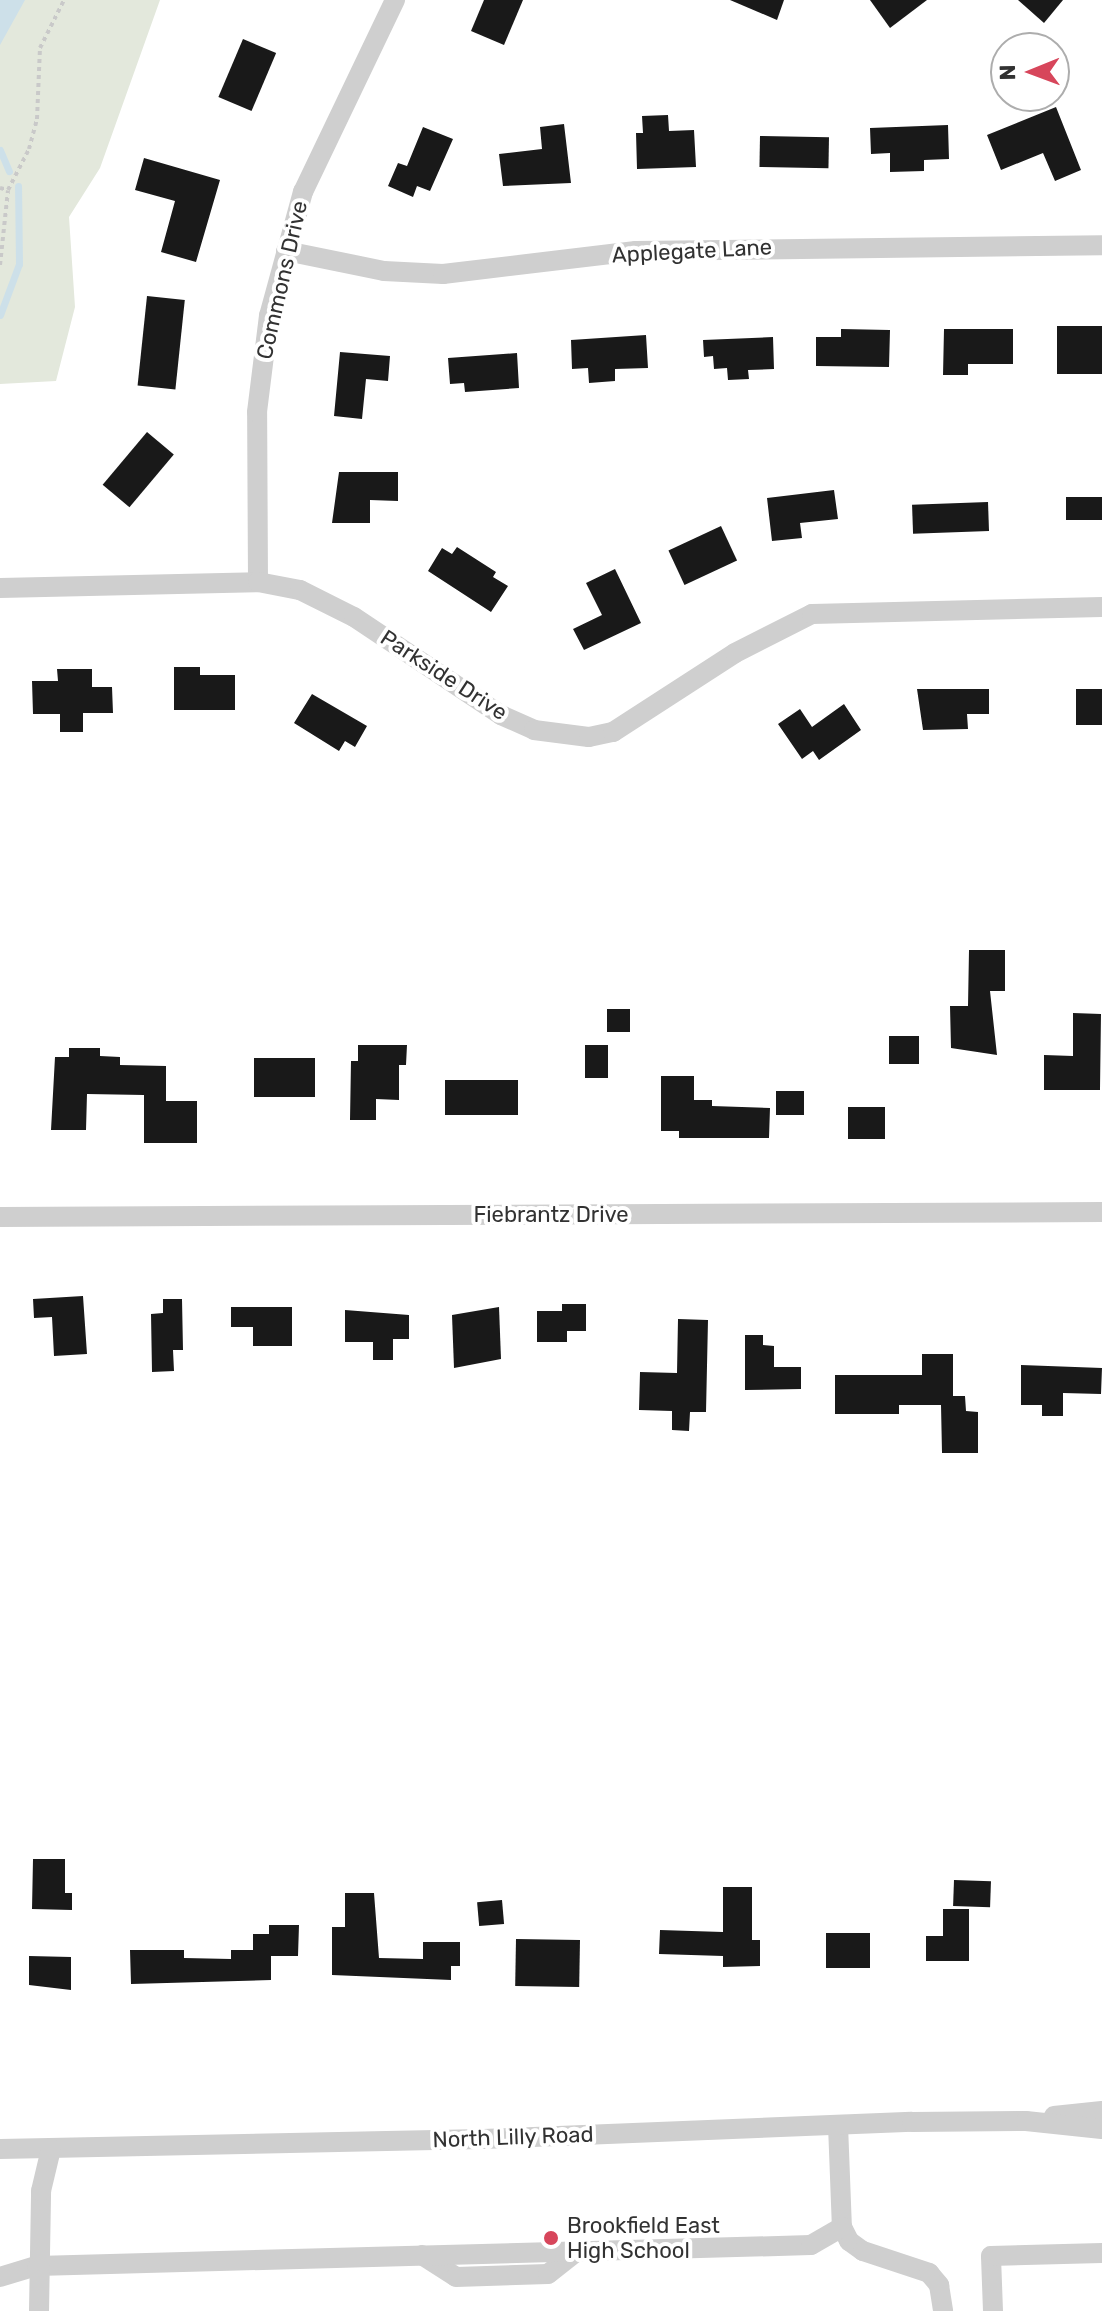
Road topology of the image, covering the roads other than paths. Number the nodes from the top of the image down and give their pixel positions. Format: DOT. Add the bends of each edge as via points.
graph roads {
  1 [pos="395,0"];
  2 [pos="1102,245"];
  3 [pos="286,251"];
  4 [pos="258,582"];
  5 [pos="0,588"];
  6 [pos="1102,607"];
  7 [pos="1102,1212"];
  8 [pos="0,1217"];
  9 [pos="1102,2111"];
  10 [pos="1026,2121"];
  11 [pos="838,2125"];
  12 [pos="1102,2129"];
  13 [pos="0,2149"];
  14 [pos="51,2149"];
  15 [pos="842,2227"];
  16 [pos="1102,2253"];
  17 [pos="37,2266"];
  18 [pos="0,2277"];
  19 [pos="39,2311"];
  20 [pos="943,2311"];
  21 [pos="993,2311"];
  1 -- 3 [label="street, Commons Drive" via="325,139"];
  2 -- 3 [label="street, Applegate Lane" via="636,251 457,274 384,271"];
  3 -- 4 [label="street, Commons Drive" via="269,316 257,412"];
  4 -- 5 [label="street, Parkside Drive"];
  4 -- 6 [label="street, Parkside Drive" via="300,590 332,605 523,725 589,737 613,732 735,653 812,614"];
  7 -- 8 [label="street, Fiebrantz Drive"];
  9 -- 10 [label="street, North Lilly Road"];
  10 -- 11 [label="street, North Lilly Road"];
  10 -- 12 [label="street, North Lilly Road"];
  11 -- 14 [label="street, North Lilly Road"];
  11 -- 15 [label="street"];
  13 -- 14 [label="street, North Lilly Road"];
  14 -- 17 [label="street" via="41,2191"];
  15 -- 17 [label="street" via="811,2245"];
  15 -- 20 [label="street" via="863,2251 929,2273 939,2285"];
  16 -- 21 [label="street" via="991,2256"];
  17 -- 18 [label="street"];
  17 -- 19 [label="street"];
}
